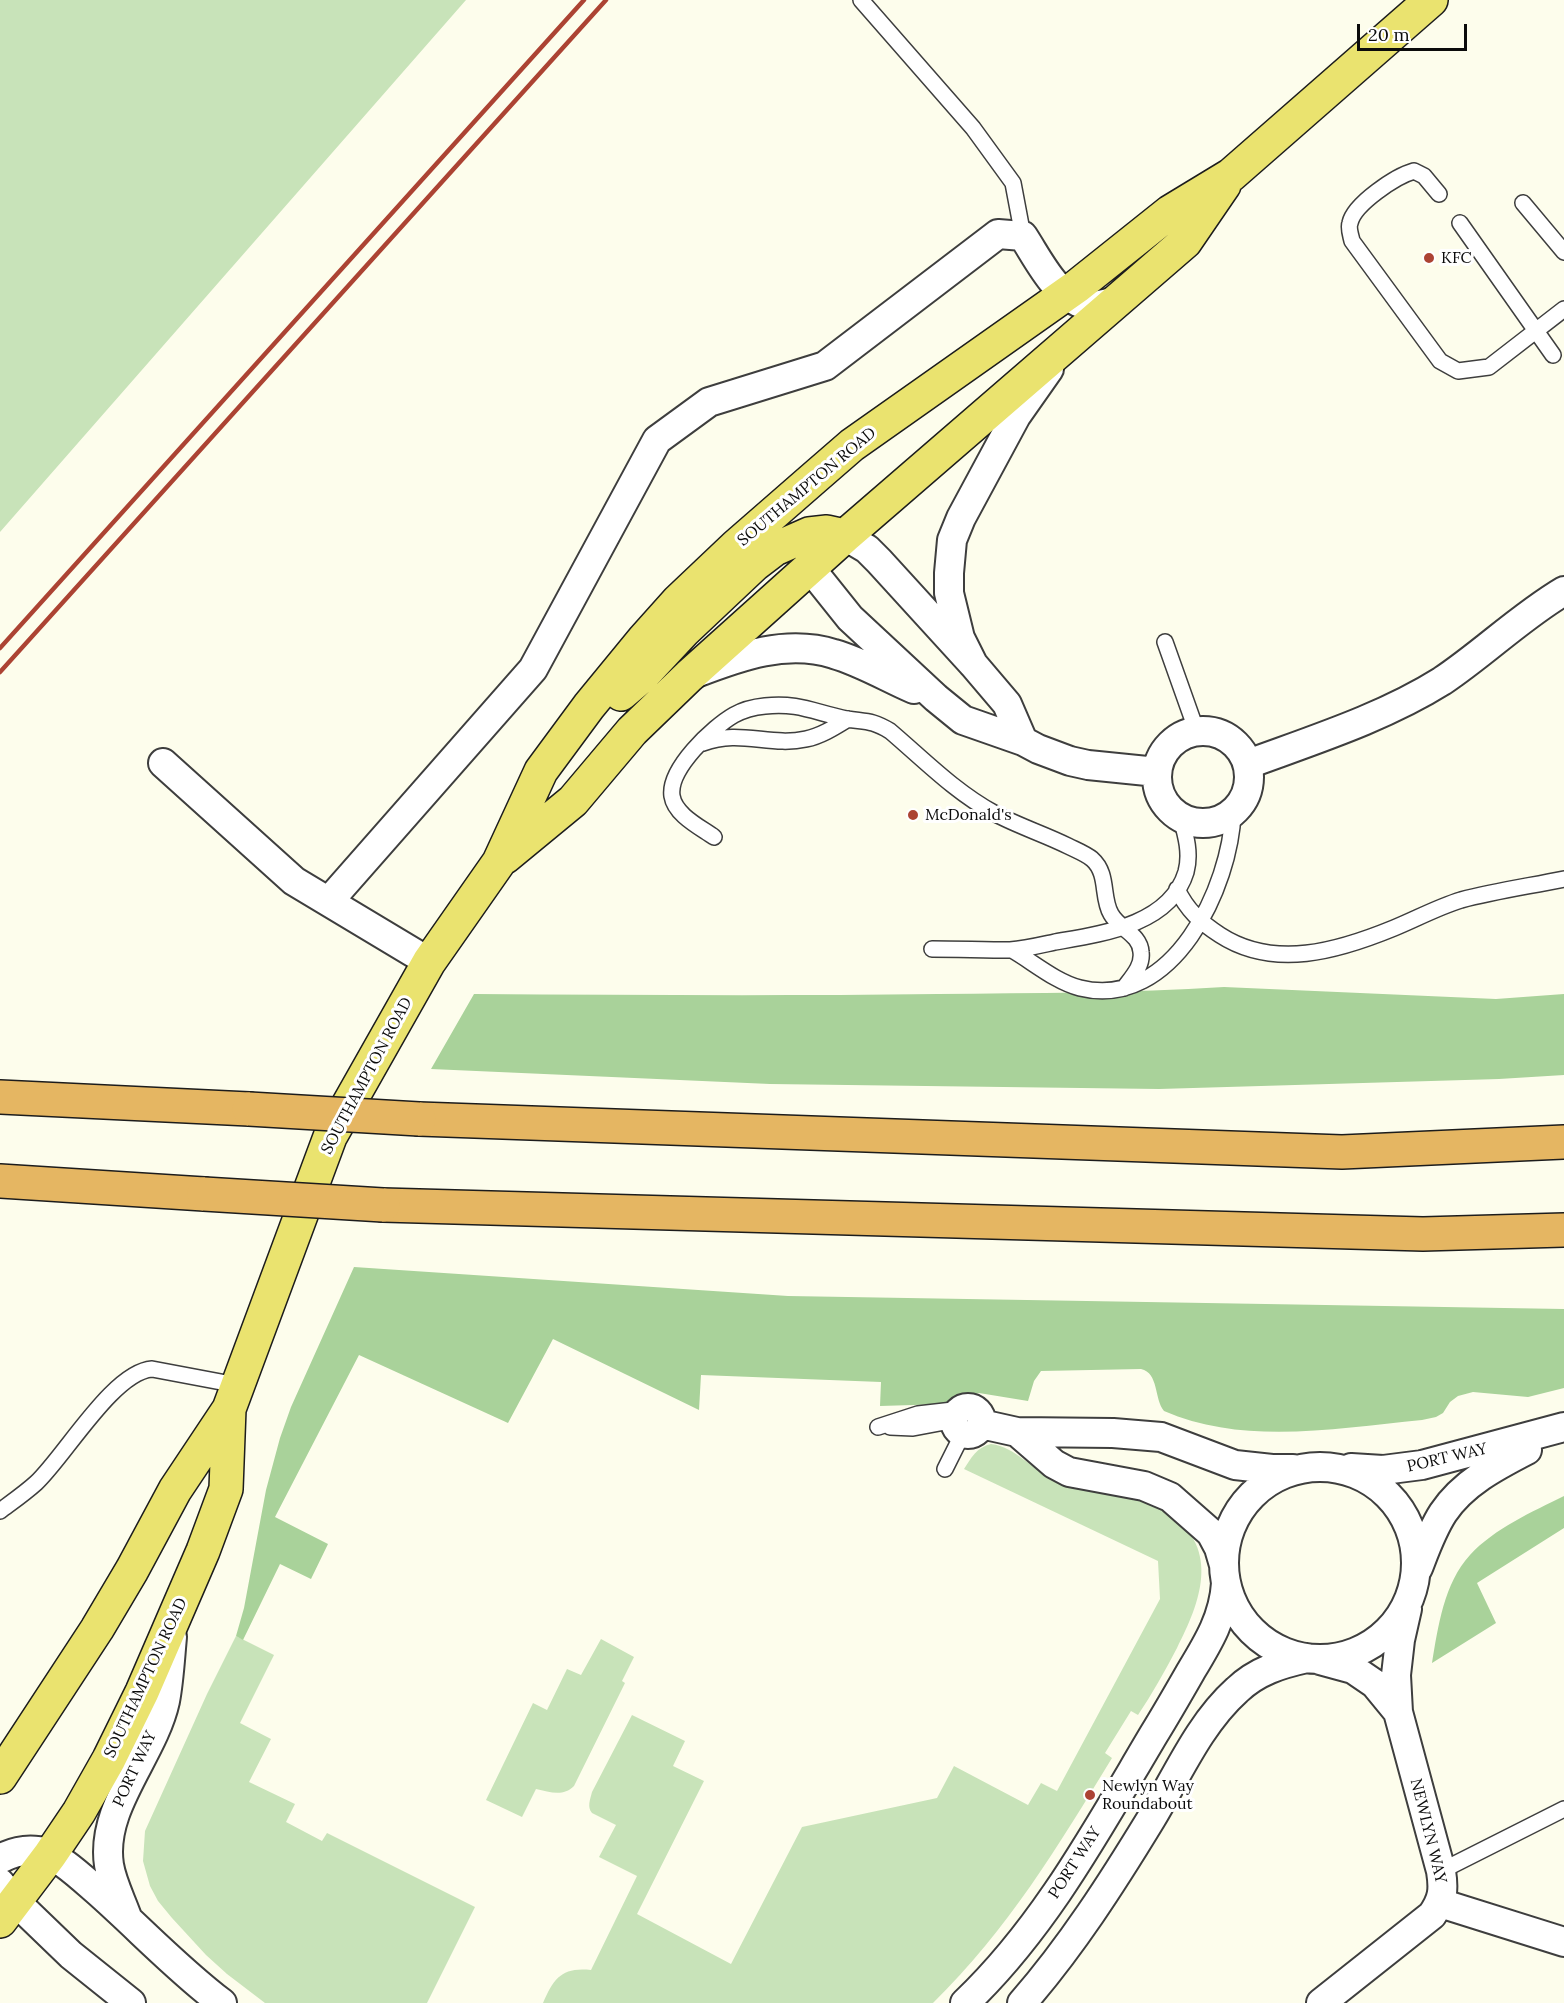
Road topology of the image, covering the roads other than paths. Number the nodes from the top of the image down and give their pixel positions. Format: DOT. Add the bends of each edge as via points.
graph roads {
  1 [pos="861,0"];
  2 [pos="1431,0"];
  3 [pos="1231,175"];
  4 [pos="1439,194"];
  5 [pos="1522,203"];
  6 [pos="1460,223"];
  7 [pos="1023,236"];
  8 [pos="1564,252"];
  9 [pos="1065,295"];
  10 [pos="1114,302"];
  11 [pos="1564,309"];
  12 [pos="1535,331"];
  13 [pos="1072,338"];
  14 [pos="1553,356"];
  15 [pos="814,478"];
  16 [pos="845,536"];
  17 [pos="798,538"];
  18 [pos="810,568"];
  19 [pos="1564,591"];
  20 [pos="1165,642"];
  21 [pos="973,664"];
  22 [pos="689,676"];
  23 [pos="936,698"];
  24 [pos="848,719"];
  25 [pos="1197,732"];
  26 [pos="1023,741"];
  27 [pos="562,743"];
  28 [pos="700,744"];
  29 [pos="163,763"];
  30 [pos="1248,764"];
  31 [pos="1157,771"];
  32 [pos="1233,812"];
  33 [pos="1181,818"];
  34 [pos="714,837"];
  35 [pos="499,862"];
  36 [pos="1564,879"];
  37 [pos="1177,889"];
  38 [pos="329,901"];
  39 [pos="1199,921"];
  40 [pos="1122,927"];
  41 [pos="932,949"];
  42 [pos="1012,950"];
  43 [pos="429,962"];
  44 [pos="1124,988"];
  45 [pos="0,1096"];
  46 [pos="1559,1141"];
  47 [pos="0,1181"];
  48 [pos="1564,1230"];
  49 [pos="233,1397"];
  50 [pos="965,1423"];
  51 [pos="1564,1427"];
  52 [pos="1017,1432"];
  53 [pos="1564,1432"];
  54 [pos="1316,1467"];
  55 [pos="945,1469"];
  56 [pos="0,1511"];
  57 [pos="1225,1576"];
  58 [pos="1413,1584"];
  59 [pos="174,1620"];
  60 [pos="1313,1658"];
  61 [pos="1398,1712"];
  62 [pos="0,1777"];
  63 [pos="1564,1809"];
  64 [pos="50,1855"];
  65 [pos="0,1859"];
  66 [pos="1441,1871"];
  67 [pos="5,1902"];
  68 [pos="1440,1903"];
  69 [pos="127,1917"];
  70 [pos="1564,1942"];
  71 [pos="131,2003"];
  72 [pos="222,2003"];
  73 [pos="965,2003"];
  74 [pos="1022,2003"];
  75 [pos="1321,2003"];
  1 -- 7 [label="lane" via="973,128 1013,183"];
  2 -- 3 [label="main road, SOUTHAMPTON ROAD"];
  3 -- 9 [label="main road, SOUTHAMPTON ROAD" via="1170,212"];
  3 -- 10 [label="main road, SOUTHAMPTON ROAD" via="1185,242"];
  4 -- 12 [label="lane" via="1424,176 1414,171 1402,174 1358,207 1349,224 1352,241 1440,361 1458,371 1494,372"];
  5 -- 8 [label="lane"];
  6 -- 12 [label="lane"];
  7 -- 9 [label="street"];
  7 -- 38 [label="street" via="998,234 825,366 709,402 657,440 533,669"];
  9 -- 10 [label="street" via="1088,306"];
  9 -- 15 [label="main road, SOUTHAMPTON ROAD" via="852,445"];
  10 -- 13 [label="main road, SOUTHAMPTON ROAD"];
  11 -- 12 [label="lane"];
  12 -- 14 [label="lane"];
  13 -- 16 [label="main road, SOUTHAMPTON ROAD"];
  13 -- 21 [label="street" via="1016,416 952,540 949,593 960,638"];
  15 -- 17 [label="main road" via="801,500 796,522"];
  15 -- 27 [label="main road, SOUTHAMPTON ROAD" via="678,602"];
  16 -- 17 [label="main road" via="827,532"];
  16 -- 18 [label="main road, SOUTHAMPTON ROAD"];
  16 -- 21 [label="street" via="867,549"];
  17 -- 18 [label="main road"];
  17 -- 27 [label="main road" via="754,565 641,677"];
  18 -- 22 [label="main road, SOUTHAMPTON ROAD"];
  18 -- 23 [label="street" via="850,618"];
  19 -- 30 [label="street" via="1442,681 1413,697 1377,715"];
  20 -- 25 [label="lane"];
  21 -- 26 [label="street" via="1007,704"];
  22 -- 23 [label="street" via="763,651 806,649 834,654"];
  22 -- 35 [label="main road, SOUTHAMPTON ROAD" via="632,731 573,801"];
  23 -- 26 [label="street" via="963,720"];
  24 -- 28 [label="lane" via="805,740 733,736"];
  24 -- 28 [label="lane" via="804,706 765,706 736,714"];
  24 -- 40 [label="lane" via="877,723 890,730 969,798 1018,826 1092,859 1104,878 1111,915"];
  25 -- 30 [label="street" via="1212,732 1226,738"];
  25 -- 31 [label="street" via="1175,741 1160,760"];
  26 -- 31 [label="street" via="1088,765"];
  27 -- 35 [label="main road, SOUTHAMPTON ROAD" via="541,771"];
  28 -- 34 [label="lane" via="681,766 672,795 686,818"];
  29 -- 38 [label="street" via="294,881"];
  30 -- 32 [label="street" via="1247,789"];
  31 -- 33 [label="street" via="1162,798"];
  32 -- 33 [label="street" via="1209,823"];
  32 -- 39 [label="lane" via="1227,858"];
  33 -- 37 [label="lane" via="1188,858 1186,873"];
  35 -- 43 [label="main road, SOUTHAMPTON ROAD"];
  36 -- 39 [label="lane" via="1461,900 1370,937 1302,954 1275,955 1236,945"];
  37 -- 39 [label="lane"];
  37 -- 40 [label="lane" via="1153,914"];
  38 -- 43 [label="street"];
  39 -- 44 [label="lane" via="1165,966"];
  40 -- 42 [label="lane"];
  40 -- 44 [label="lane" via="1139,943 1142,957"];
  41 -- 42 [label="lane"];
  42 -- 44 [label="lane" via="1080,988"];
  43 -- 49 [label="main road, SOUTHAMPTON ROAD" via="330,1137"];
  45 -- 46 [label="highway, bridge" via="419,1119 1342,1152"];
  47 -- 48 [label="highway, bridge" via="383,1205 1423,1234"];
  49 -- 56 [label="lane" via="162,1370 142,1370 130,1376 87,1420 37,1482"];
  49 -- 59 [label="main road, SOUTHAMPTON ROAD" via="226,1489"];
  49 -- 62 [label="main road, SOUTHAMPTON ROAD" via="175,1490 97,1629"];
  50 -- 52 [label="street"];
  50 -- 55 [label="lane"];
  51 -- 54 [label="street, PORT WAY" via="1406,1468"];
  52 -- 54 [label="street" via="1161,1437 1235,1465 1272,1469"];
  52 -- 57 [label="street" via="1069,1472 1144,1486 1170,1497 1214,1537"];
  53 -- 58 [label="street, PORT WAY" via="1506,1460 1462,1492 1442,1515"];
  54 -- 57 [label="street" via="1271,1480 1244,1504 1228,1535"];
  54 -- 58 [label="street" via="1351,1471 1372,1481 1398,1506 1413,1538 1417,1561"];
  57 -- 60 [label="street" via="1234,1604 1254,1633 1274,1647"];
  57 -- 73 [label="street, PORT WAY" via="1225,1600 1217,1625 1085,1849 1018,1945"];
  58 -- 60 [label="street" via="1400,1617 1374,1642 1353,1653"];
  58 -- 61 [label="street" via="1400,1640 1396,1675"];
  59 -- 64 [label="main road, SOUTHAMPTON ROAD" via="109,1759"];
  59 -- 69 [label="street, PORT WAY" via="165,1702 111,1825 110,1865"];
  60 -- 61 [label="street" via="1353,1669 1375,1684"];
  60 -- 74 [label="street" via="1263,1671 1229,1698 1200,1736 1110,1884"];
  61 -- 66 [label="street, NEWLYN WAY"];
  63 -- 66 [label="lane"];
  64 -- 65 [label="street" via="26,1851"];
  64 -- 67 [label="main road, SOUTHAMPTON ROAD"];
  64 -- 69 [label="street, PORT WAY"];
  66 -- 68 [label="street, NEWLYN WAY"];
  67 -- 71 [label="street"];
  68 -- 70 [label="street"];
  68 -- 75 [label="street, NEWLYN WAY" via="1432,1915"];
  69 -- 72 [label="street, PORT WAY"];
}
